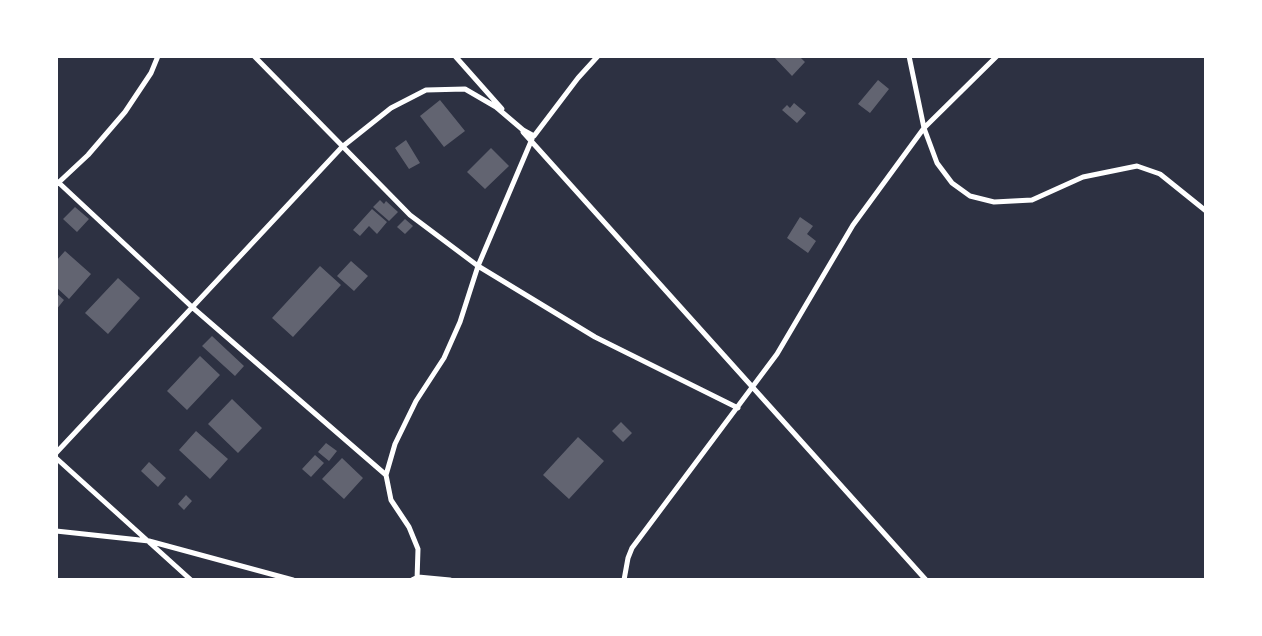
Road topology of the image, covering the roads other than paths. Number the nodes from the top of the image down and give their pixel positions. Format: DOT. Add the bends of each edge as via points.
graph roads {
  1 [pos="158,56"];
  2 [pos="254,56"];
  3 [pos="456,56"];
  4 [pos="598,56"];
  5 [pos="909,56"];
  6 [pos="997,56"];
  7 [pos="515,123"];
  8 [pos="924,128"];
  9 [pos="532,138"];
  10 [pos="342,147"];
  11 [pos="57,183"];
  12 [pos="1206,211"];
  13 [pos="478,266"];
  14 [pos="192,306"];
  15 [pos="752,388"];
  16 [pos="738,408"];
  17 [pos="56,453"];
  18 [pos="56,458"];
  19 [pos="386,475"];
  20 [pos="56,531"];
  21 [pos="149,541"];
  22 [pos="418,578"];
  23 [pos="192,580"];
  24 [pos="293,580"];
  25 [pos="412,580"];
  26 [pos="450,580"];
  27 [pos="624,580"];
  28 [pos="926,580"];
  1 -- 11 [label="street" via="151,74 125,112 88,155"];
  2 -- 10 [label="street"];
  3 -- 7 [label="street"];
  4 -- 9 [label="street"];
  5 -- 8 [label="street"];
  6 -- 8 [label="street"];
  7 -- 9 [label="street"];
  7 -- 10 [label="street" via="496,107 465,89 426,90 391,108"];
  8 -- 12 [label="street" via="937,163 952,183 970,196 994,202 1032,200 1083,177 1137,166 1160,174"];
  8 -- 15 [label="street" via="853,225 777,354"];
  9 -- 13 [label="street"];
  9 -- 15 [label="street"];
  10 -- 13 [label="street" via="410,215"];
  10 -- 14 [label="street"];
  11 -- 14 [label="street"];
  13 -- 16 [label="street" via="595,337"];
  13 -- 19 [label="street" via="460,322 444,358 416,401 395,444"];
  14 -- 17 [label="street"];
  14 -- 19 [label="street"];
  15 -- 16 [label="street"];
  15 -- 28 [label="street"];
  16 -- 27 [label="street" via="632,548"];
  18 -- 21 [label="street"];
  19 -- 22 [label="street" via="391,500 409,526 418,549"];
  20 -- 21 [label="street"];
  21 -- 23 [label="street"];
  21 -- 24 [label="street"];
  22 -- 25 [label="street"];
  22 -- 26 [label="street"];
}
